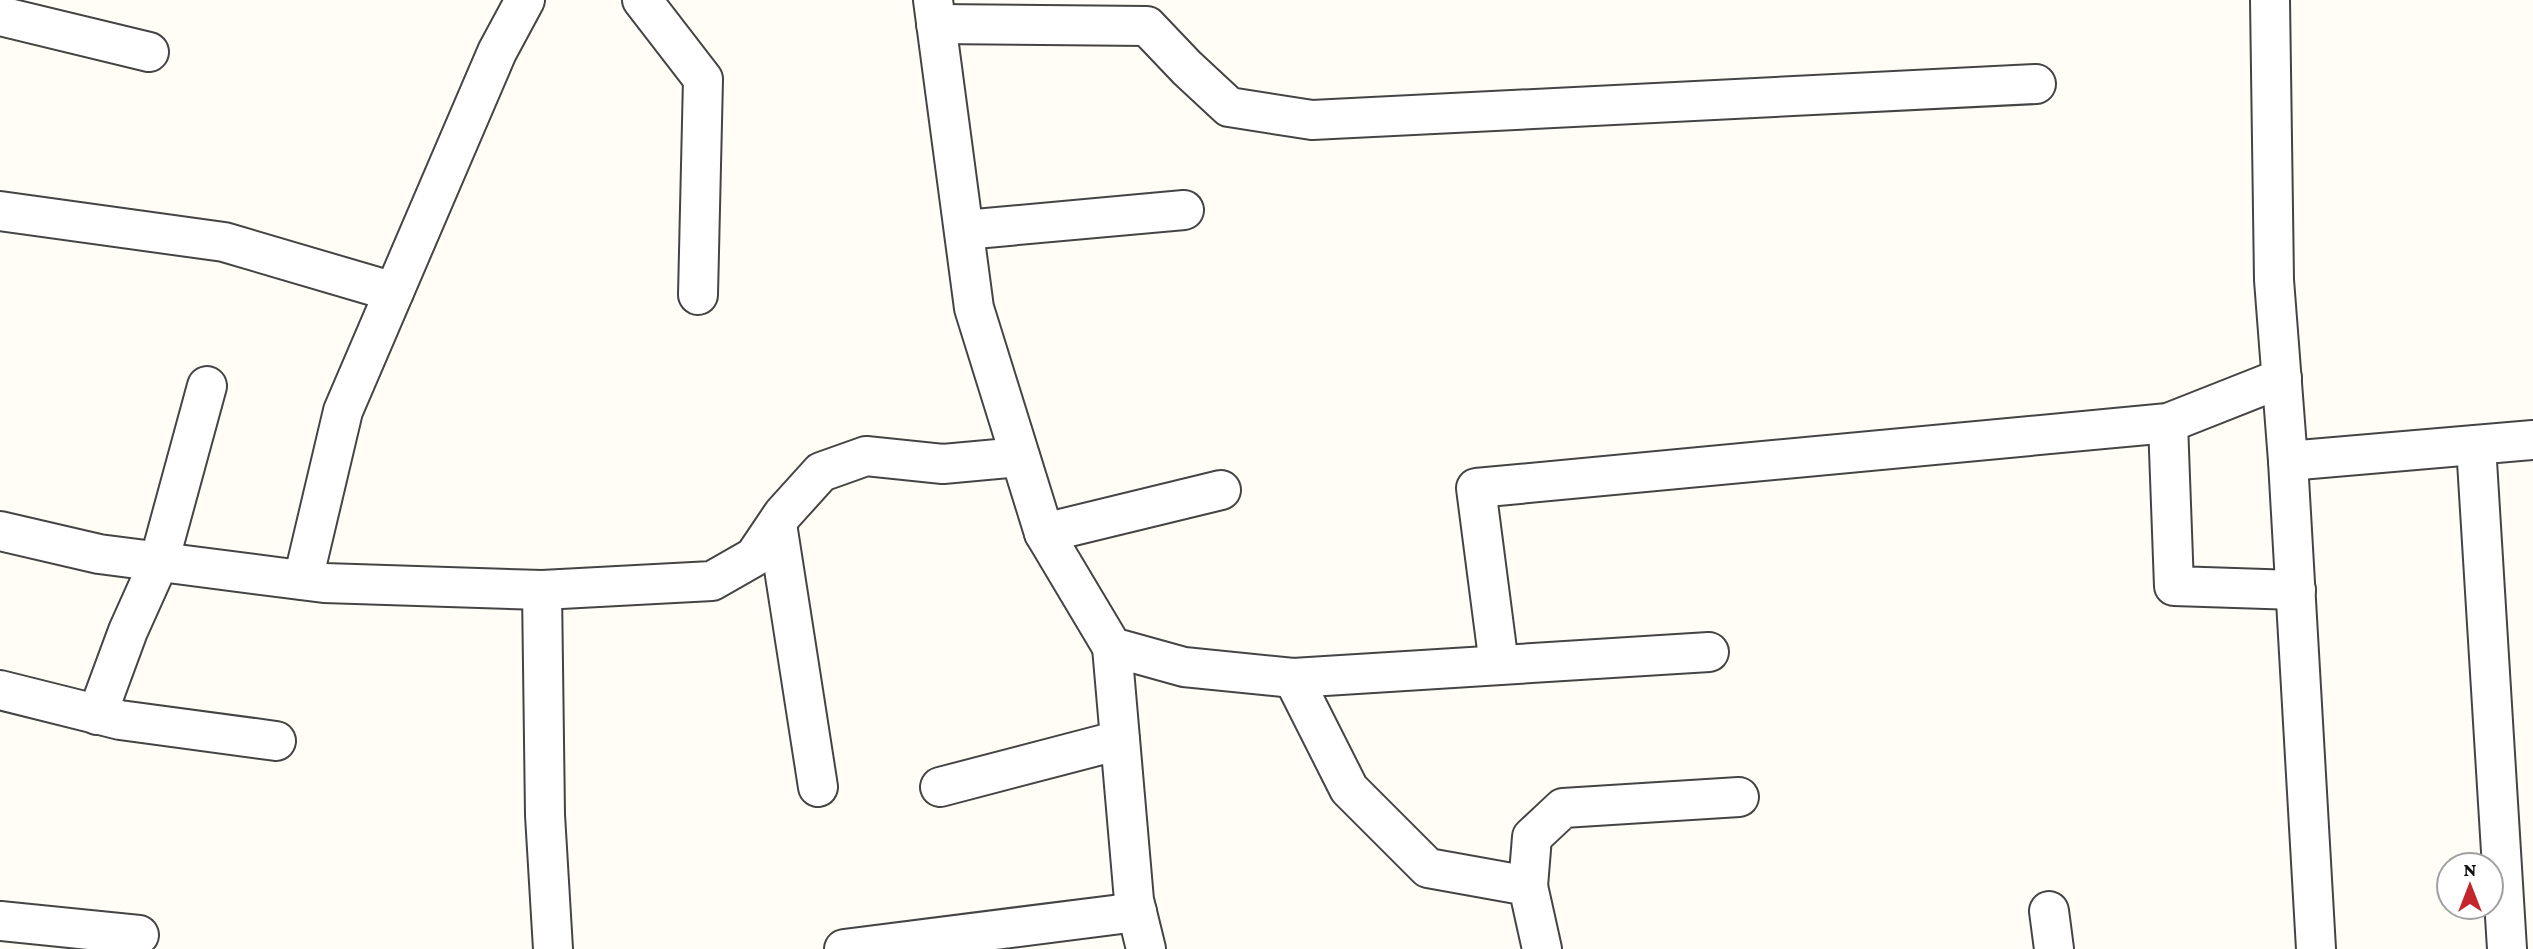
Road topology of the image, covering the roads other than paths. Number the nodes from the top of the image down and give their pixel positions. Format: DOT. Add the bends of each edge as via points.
graph roads {
  1 [pos="525,0"];
  2 [pos="642,0"];
  3 [pos="2270,0"];
  4 [pos="935,12"];
  5 [pos="0,16"];
  6 [pos="149,52"];
  7 [pos="2036,84"];
  8 [pos="1184,210"];
  9 [pos="0,211"];
  10 [pos="964,230"];
  11 [pos="394,292"];
  12 [pos="698,295"];
  13 [pos="2282,378"];
  14 [pos="207,386"];
  15 [pos="2168,423"];
  16 [pos="2533,440"];
  17 [pos="2476,445"];
  18 [pos="1020,457"];
  19 [pos="2288,461"];
  20 [pos="1221,490"];
  21 [pos="777,524"];
  22 [pos="0,531"];
  23 [pos="1044,533"];
  24 [pos="159,562"];
  25 [pos="303,580"];
  26 [pos="542,590"];
  27 [pos="2295,590"];
  28 [pos="1112,646"];
  29 [pos="1709,652"];
  30 [pos="1499,665"];
  31 [pos="1293,678"];
  32 [pos="0,690"];
  33 [pos="97,715"];
  34 [pos="1120,740"];
  35 [pos="276,741"];
  36 [pos="818,787"];
  37 [pos="940,787"];
  38 [pos="1739,797"];
  39 [pos="1528,886"];
  40 [pos="2049,911"];
  41 [pos="1137,912"];
  42 [pos="0,921"];
  43 [pos="139,935"];
  44 [pos="553,949"];
  45 [pos="844,949"];
  46 [pos="1146,949"];
  47 [pos="1542,949"];
  48 [pos="2054,949"];
  49 [pos="2316,949"];
  50 [pos="2507,949"];
  1 -- 11 [label="street" via="497,52"];
  2 -- 12 [label="street" via="703,79"];
  3 -- 13 [label="street" via="2274,280"];
  4 -- 7 [label="street" via="1147,26 1229,107 1312,120"];
  4 -- 10 [label="street"];
  5 -- 6 [label="street"];
  8 -- 10 [label="street"];
  9 -- 11 [label="street" via="223,242"];
  10 -- 18 [label="street" via="974,308"];
  11 -- 25 [label="street" via="343,411"];
  13 -- 15 [label="street"];
  13 -- 19 [label="street"];
  14 -- 24 [label="street"];
  15 -- 27 [label="street" via="2174,586"];
  15 -- 30 [label="street" via="1476,488"];
  16 -- 17 [label="street"];
  17 -- 19 [label="street"];
  17 -- 50 [label="street"];
  18 -- 21 [label="street" via="943,464 866,456 821,472"];
  18 -- 23 [label="street"];
  19 -- 27 [label="street"];
  20 -- 23 [label="street"];
  21 -- 26 [label="street" via="754,557 712,581"];
  21 -- 36 [label="street"];
  22 -- 24 [label="street" via="99,554"];
  23 -- 28 [label="street"];
  24 -- 25 [label="street"];
  24 -- 33 [label="street"];
  25 -- 26 [label="street"];
  26 -- 44 [label="street" via="545,815"];
  27 -- 49 [label="street"];
  28 -- 31 [label="street" via="1184,667"];
  28 -- 34 [label="street"];
  29 -- 30 [label="street"];
  30 -- 31 [label="street"];
  31 -- 39 [label="street" via="1349,789 1429,869"];
  32 -- 33 [label="street"];
  33 -- 35 [label="street"];
  34 -- 37 [label="street"];
  34 -- 41 [label="street"];
  38 -- 39 [label="street" via="1563,808 1532,837"];
  39 -- 47 [label="street"];
  40 -- 48 [label="street"];
  41 -- 45 [label="street"];
  41 -- 46 [label="street"];
  42 -- 43 [label="street"];
}
